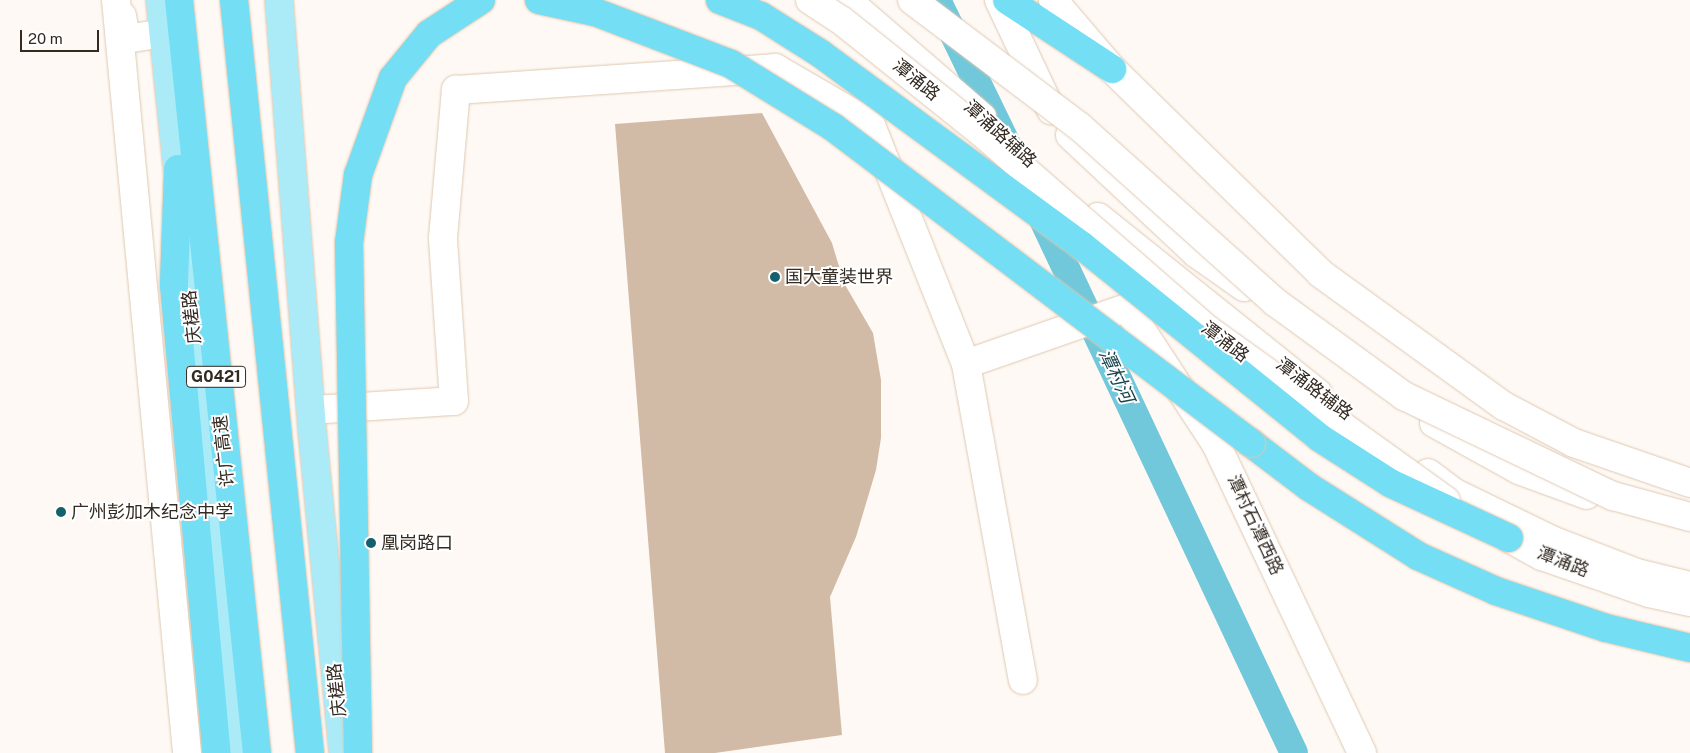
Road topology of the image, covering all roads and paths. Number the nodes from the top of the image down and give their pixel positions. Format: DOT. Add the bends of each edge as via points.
graph roads {
  1 [pos="118,0"];
  2 [pos="160,0"];
  3 [pos="172,0"];
  4 [pos="179,0"];
  5 [pos="234,0"];
  6 [pos="279,0"];
  7 [pos="481,0"];
  8 [pos="539,0"];
  9 [pos="720,0"];
  10 [pos="810,0"];
  11 [pos="847,0"];
  12 [pos="914,0"];
  13 [pos="999,0"];
  14 [pos="1007,0"];
  15 [pos="1053,0"];
  16 [pos="164,33"];
  17 [pos="1112,69"];
  18 [pos="1058,125"];
  19 [pos="178,168"];
  20 [pos="202,231"];
  21 [pos="1162,270"];
  22 [pos="1127,308"];
  23 [pos="966,364"];
  24 [pos="311,410"];
  25 [pos="1690,484"];
  26 [pos="1690,517"];
  27 [pos="1690,529"];
  28 [pos="1509,538"];
  29 [pos="1690,586"];
  30 [pos="1690,602"];
  31 [pos="1690,648"];
  32 [pos="1023,680"];
  33 [pos="187,753"];
  34 [pos="217,753"];
  35 [pos="236,753"];
  36 [pos="257,753"];
  37 [pos="310,753"];
  38 [pos="343,753"];
  39 [pos="358,753"];
  40 [pos="1362,753"];
  1 -- 16 [label="street" via="126,39"];
  1 -- 33 [label="street"];
  2 -- 16 [label="main road, 庆槎路"];
  3 -- 20 [label="highway"];
  4 -- 20 [label="highway, 许广高速 / G0421"];
  5 -- 37 [label="highway, G0421"];
  6 -- 24 [label="main road, 庆槎路"];
  7 -- 39 [label="highway, bridge" via="429,34 393,78 358,175 349,243"];
  8 -- 31 [label="highway, bridge" via="596,12 731,64 833,127 1309,487 1418,556 1496,591 1606,628"];
  9 -- 28 [label="highway, bridge" via="761,16 845,71 1081,245 1320,438 1390,483"];
  10 -- 28 [label="street, 潭涌路, bridge" via="841,20 981,132 1207,329 1451,505"];
  11 -- 21 [label="street, 潭涌路辅路" via="1060,187"];
  12 -- 18 [label="street"];
  12 -- 26 [label="street, bridge" via="1080,127 1275,302 1404,396 1613,496"];
  13 -- 18 [label="street"];
  14 -- 17 [label="highway"];
  15 -- 17 [label="street"];
  16 -- 19 [label="main road, 庆槎路"];
  17 -- 25 [label="street" via="1320,273 1458,375 1504,406 1574,443"];
  18 -- 27 [label="street" via="1196,253 1429,420 1519,470"];
  19 -- 34 [label="highway" via="174,285"];
  19 -- 35 [label="main road, 庆槎路"];
  20 -- 36 [label="highway, 许广高速 / G0421"];
  21 -- 22 [label="street"];
  21 -- 29 [label="street, 潭涌路辅路" via="1294,375 1455,493 1573,548 1637,573"];
  22 -- 23 [label="street"];
  22 -- 40 [label="street, 潭村石潭西路" via="1216,444"];
  23 -- 24 [label="street" via="870,123 775,68 456,90 443,238 454,401"];
  23 -- 32 [label="street"];
  24 -- 38 [label="main road, 庆槎路"];
  28 -- 30 [label="street, 潭涌路" via="1542,556 1649,593"];
}
